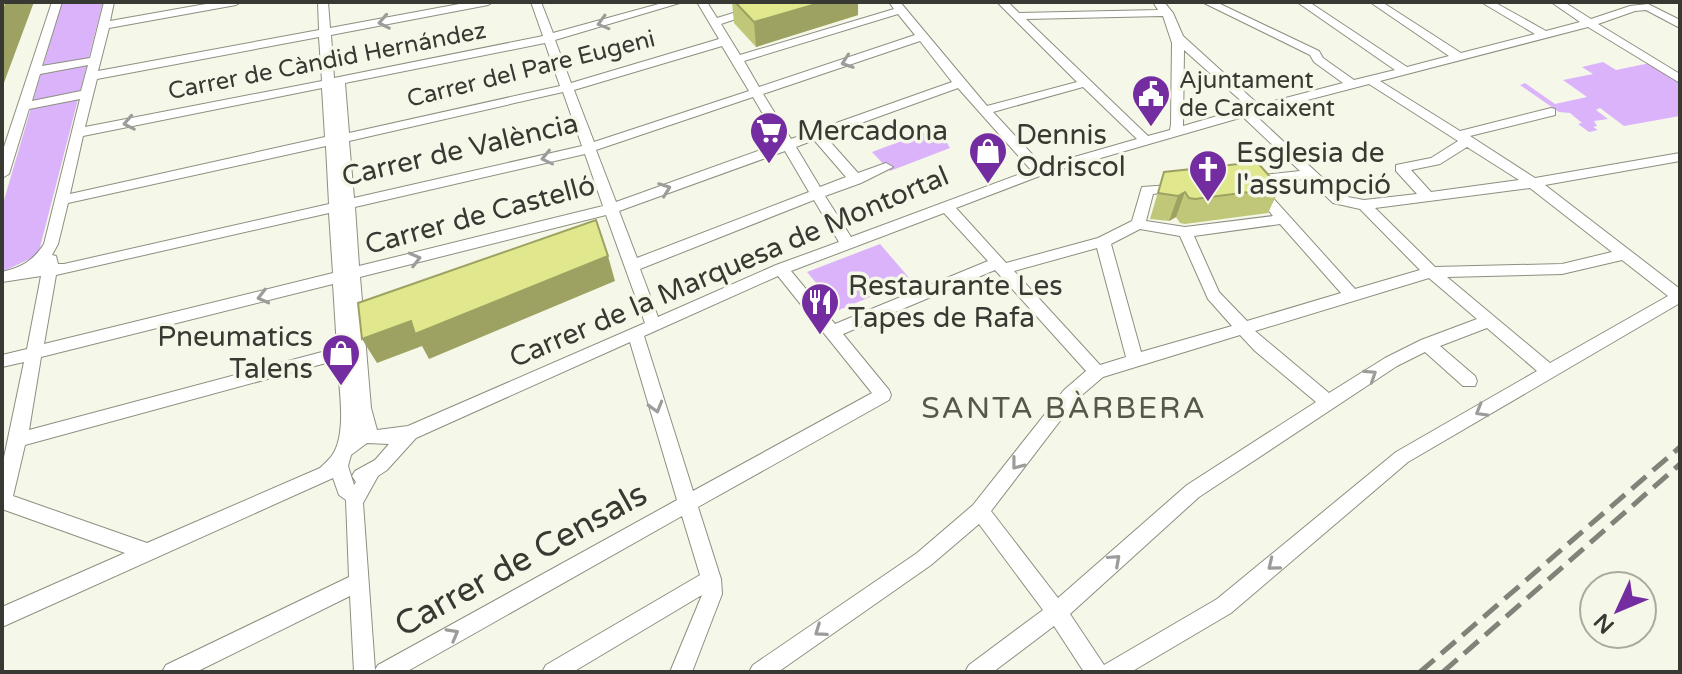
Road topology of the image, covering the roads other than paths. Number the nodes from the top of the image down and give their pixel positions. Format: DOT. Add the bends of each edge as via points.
graph roads {
  1 [pos="57,2"];
  2 [pos="109,2"];
  3 [pos="236,2"];
  4 [pos="323,2"];
  5 [pos="333,2"];
  6 [pos="488,2"];
  7 [pos="536,2"];
  8 [pos="678,2"];
  9 [pos="702,2"];
  10 [pos="781,2"];
  11 [pos="1002,2"];
  12 [pos="1158,2"];
  13 [pos="1207,2"];
  14 [pos="1302,2"];
  15 [pos="1375,2"];
  16 [pos="1486,2"];
  17 [pos="1556,2"];
  18 [pos="898,6"];
  19 [pos="1650,6"];
  20 [pos="1167,13"];
  21 [pos="1016,16"];
  22 [pos="714,22"];
  23 [pos="1592,22"];
  24 [pos="104,25"];
  25 [pos="1680,25"];
  26 [pos="330,32"];
  27 [pos="1545,35"];
  28 [pos="921,37"];
  29 [pos="1178,38"];
  30 [pos="548,39"];
  31 [pos="726,41"];
  32 [pos="1459,57"];
  33 [pos="96,60"];
  34 [pos="736,60"];
  35 [pos="35,71"];
  36 [pos="1405,71"];
  37 [pos="92,76"];
  38 [pos="1680,79"];
  39 [pos="1371,80"];
  40 [pos="333,82"];
  41 [pos="960,83"];
  42 [pos="1086,83"];
  43 [pos="1353,85"];
  44 [pos="566,88"];
  45 [pos="757,92"];
  46 [pos="87,94"];
  47 [pos="24,106"];
  48 [pos="985,110"];
  49 [pos="1251,110"];
  50 [pos="1551,112"];
  51 [pos="1175,128"];
  52 [pos="77,133"];
  53 [pos="817,135"];
  54 [pos="1464,137"];
  55 [pos="337,139"];
  56 [pos="1146,141"];
  57 [pos="789,145"];
  58 [pos="587,149"];
  59 [pos="1680,157"];
  60 [pos="886,167"];
  61 [pos="1040,171"];
  62 [pos="2,174"];
  63 [pos="1308,174"];
  64 [pos="856,180"];
  65 [pos="1251,180"];
  66 [pos="1234,181"];
  67 [pos="1533,183"];
  68 [pos="1190,186"];
  69 [pos="818,194"];
  70 [pos="1427,196"];
  71 [pos="62,200"];
  72 [pos="1364,205"];
  73 [pos="341,206"];
  74 [pos="946,206"];
  75 [pos="610,209"];
  76 [pos="1283,219"];
  77 [pos="1138,224"];
  78 [pos="1185,232"];
  79 [pos="1103,242"];
  80 [pos="847,243"];
  81 [pos="51,244"];
  82 [pos="1625,254"];
  83 [pos="632,266"];
  84 [pos="999,266"];
  85 [pos="50,268"];
  86 [pos="781,269"];
  87 [pos="26,271"];
  88 [pos="1431,272"];
  89 [pos="2,277"];
  90 [pos="346,277"];
  91 [pos="1351,295"];
  92 [pos="1680,297"];
  93 [pos="1487,322"];
  94 [pos="653,324"];
  95 [pos="1242,326"];
  96 [pos="635,332"];
  97 [pos="832,332"];
  98 [pos="1427,344"];
  99 [pos="344,352"];
  100 [pos="35,353"];
  101 [pos="1135,359"];
  102 [pos="2,361"];
  103 [pos="1097,372"];
  104 [pos="1549,372"];
  105 [pos="1469,381"];
  106 [pos="1328,402"];
  107 [pos="18,440"];
  108 [pos="381,443"];
  109 [pos="344,466"];
  110 [pos="370,473"];
  111 [pos="355,497"];
  112 [pos="2,501"];
  113 [pos="687,504"];
  114 [pos="980,511"];
  115 [pos="146,552"];
  116 [pos="711,579"];
  117 [pos="361,581"];
  118 [pos="1057,612"];
  119 [pos="2,617"];
  120 [pos="173,672"];
  121 [pos="365,672"];
  122 [pos="385,672"];
  123 [pos="553,672"];
  124 [pos="681,672"];
  125 [pos="760,672"];
  126 [pos="976,672"];
  127 [pos="1096,672"];
  128 [pos="1111,672"];
  1 -- 35 [label="street"];
  2 -- 24 [label="street"];
  3 -- 24 [label="street"];
  4 -- 26 [label="street"];
  5 -- 26 [label="street"];
  6 -- 26 [label="street, one-way"];
  7 -- 30 [label="street"];
  8 -- 30 [label="street, Carrer de Càndid Hernández, one-way"];
  9 -- 22 [label="street"];
  10 -- 22 [label="street"];
  11 -- 21 [label="street"];
  12 -- 20 [label="street"];
  13 -- 43 [label="street" via="1315,53"];
  14 -- 36 [label="street"];
  15 -- 32 [label="street"];
  16 -- 27 [label="street"];
  17 -- 23 [label="street"];
  18 -- 28 [label="street"];
  18 -- 34 [label="street"];
  19 -- 23 [label="street, Carrer de la Marquesa de Montortal"];
  19 -- 25 [label="street"];
  20 -- 21 [label="street"];
  20 -- 29 [label="street"];
  21 -- 42 [label="street"];
  22 -- 31 [label="street"];
  23 -- 27 [label="street, Carrer de la Marquesa de Montortal"];
  23 -- 38 [label="street"];
  24 -- 33 [label="street"];
  26 -- 37 [label="street"];
  26 -- 40 [label="street"];
  27 -- 32 [label="street, Carrer de la Marquesa de Montortal"];
  28 -- 41 [label="street"];
  28 -- 45 [label="street, Carrer de València, one-way"];
  29 -- 49 [label="street"];
  29 -- 51 [label="street"];
  30 -- 40 [label="street, Carrer de Càndid Hernández"];
  30 -- 44 [label="street"];
  31 -- 34 [label="street"];
  31 -- 44 [label="street, Carrer del Pare Eugeni"];
  32 -- 36 [label="street, Carrer de la Marquesa de Montortal"];
  33 -- 35 [label="street"];
  33 -- 37 [label="street"];
  34 -- 45 [label="street"];
  35 -- 47 [label="street"];
  36 -- 39 [label="street, Carrer de la Marquesa de Montortal"];
  37 -- 46 [label="street"];
  39 -- 43 [label="street, Carrer de la Marquesa de Montortal"];
  39 -- 54 [label="street"];
  40 -- 52 [label="street, Carrer de Càndid Hernández, one-way"];
  40 -- 55 [label="street"];
  41 -- 48 [label="street"];
  41 -- 53 [label="street, Carrer de Castelló"];
  42 -- 48 [label="street"];
  42 -- 56 [label="street"];
  43 -- 49 [label="street, Carrer de la Marquesa de Montortal"];
  44 -- 55 [label="street, Carrer del Pare Eugeni"];
  44 -- 58 [label="street"];
  45 -- 57 [label="street"];
  45 -- 58 [label="street, Carrer de València"];
  46 -- 47 [label="street"];
  46 -- 52 [label="street"];
  47 -- 62 [label="street"];
  48 -- 61 [label="street"];
  49 -- 51 [label="street, Carrer de la Marquesa de Montortal"];
  49 -- 63 [label="street"];
  50 -- 54 [label="street"];
  51 -- 56 [label="street, Carrer de la Marquesa de Montortal"];
  52 -- 71 [label="street"];
  53 -- 57 [label="street, Carrer de Castelló"];
  53 -- 64 [label="street"];
  54 -- 67 [label="street"];
  54 -- 70 [label="street" via="1435,161 1401,168"];
  55 -- 71 [label="street, Carrer del Pare Eugeni"];
  55 -- 73 [label="street"];
  56 -- 61 [label="street, Carrer de la Marquesa de Montortal"];
  57 -- 69 [label="street"];
  75 -- 57 [label="street, Carrer de Castelló, one-way"];
  58 -- 73 [label="street, Carrer de València, one-way"];
  58 -- 75 [label="street"];
  59 -- 67 [label="street"];
  60 -- 64 [label="street"];
  61 -- 74 [label="street, Carrer de la Marquesa de Montortal"];
  63 -- 65 [label="street"];
  63 -- 72 [label="street" via="1338,200"];
  64 -- 69 [label="street"];
  65 -- 66 [label="street"];
  65 -- 76 [label="street"];
  67 -- 70 [label="street"];
  67 -- 82 [label="street"];
  68 -- 77 [label="street" via="1147,190"];
  69 -- 80 [label="street"];
  69 -- 83 [label="street"];
  70 -- 72 [label="street"];
  71 -- 81 [label="street"];
  72 -- 88 [label="street"];
  73 -- 85 [label="street, Carrer de València"];
  73 -- 90 [label="street"];
  74 -- 80 [label="street, Carrer de la Marquesa de Montortal"];
  74 -- 84 [label="street"];
  75 -- 83 [label="street"];
  90 -- 75 [label="street, Carrer de Castelló, one-way"];
  76 -- 78 [label="street"];
  76 -- 91 [label="street"];
  77 -- 78 [label="street"];
  77 -- 79 [label="street"];
  78 -- 95 [label="street" via="1207,286"];
  79 -- 84 [label="street"];
  79 -- 101 [label="street"];
  80 -- 86 [label="street, Carrer de la Marquesa de Montortal"];
  81 -- 85 [label="street"];
  81 -- 87 [label="street" via="39,263"];
  82 -- 88 [label="street" via="1562,269"];
  82 -- 92 [label="street"];
  83 -- 94 [label="street"];
  84 -- 97 [label="street"];
  84 -- 103 [label="street"];
  85 -- 87 [label="street, Carrer de València"];
  85 -- 100 [label="street"];
  86 -- 94 [label="street, Carrer de la Marquesa de Montortal"];
  86 -- 97 [label="street"];
  87 -- 89 [label="street, Carrer de València"];
  88 -- 91 [label="street"];
  88 -- 93 [label="street"];
  90 -- 99 [label="street"];
  90 -- 100 [label="street, Carrer de Castelló, one-way"];
  90 -- 108 [label="street" via="364,423"];
  91 -- 95 [label="street"];
  92 -- 104 [label="street"];
  93 -- 98 [label="street"];
  93 -- 104 [label="street"];
  94 -- 96 [label="street, Carrer de la Marquesa de Montortal"];
  95 -- 101 [label="street"];
  95 -- 106 [label="street"];
  96 -- 108 [label="street, Carrer de la Marquesa de Montortal"];
  96 -- 113 [label="street, one-way"];
  97 -- 113 [label="street, Carrer de Censals" via="883,395"];
  98 -- 105 [label="street"];
  106 -- 98 [label="street, one-way"];
  99 -- 107 [label="street"];
  99 -- 109 [label="street" via="349,413"];
  100 -- 102 [label="street, Carrer de Castelló"];
  100 -- 107 [label="street"];
  101 -- 103 [label="street"];
  103 -- 114 [label="street, one-way" via="1070,395"];
  104 -- 128 [label="street, one-way" via="1402,457 1224,606"];
  118 -- 106 [label="street, one-way" via="1193,491"];
  107 -- 112 [label="street"];
  108 -- 109 [label="street" via="356,440"];
  108 -- 110 [label="street, Carrer de la Marquesa de Montortal" via="381,465"];
  109 -- 110 [label="street"];
  109 -- 111 [label="street" via="345,489"];
  109 -- 115 [label="street"];
  110 -- 111 [label="street, Carrer de la Marquesa de Montortal"];
  111 -- 117 [label="street"];
  112 -- 115 [label="street"];
  113 -- 116 [label="street"];
  122 -- 113 [label="street, Carrer de Censals, one-way"];
  114 -- 118 [label="street"];
  114 -- 125 [label="street, one-way" via="924,559"];
  115 -- 119 [label="street"];
  116 -- 123 [label="street"];
  116 -- 124 [label="street" via="712,594"];
  117 -- 120 [label="street"];
  117 -- 121 [label="street"];
  118 -- 126 [label="street"];
  118 -- 127 [label="street"];
}
